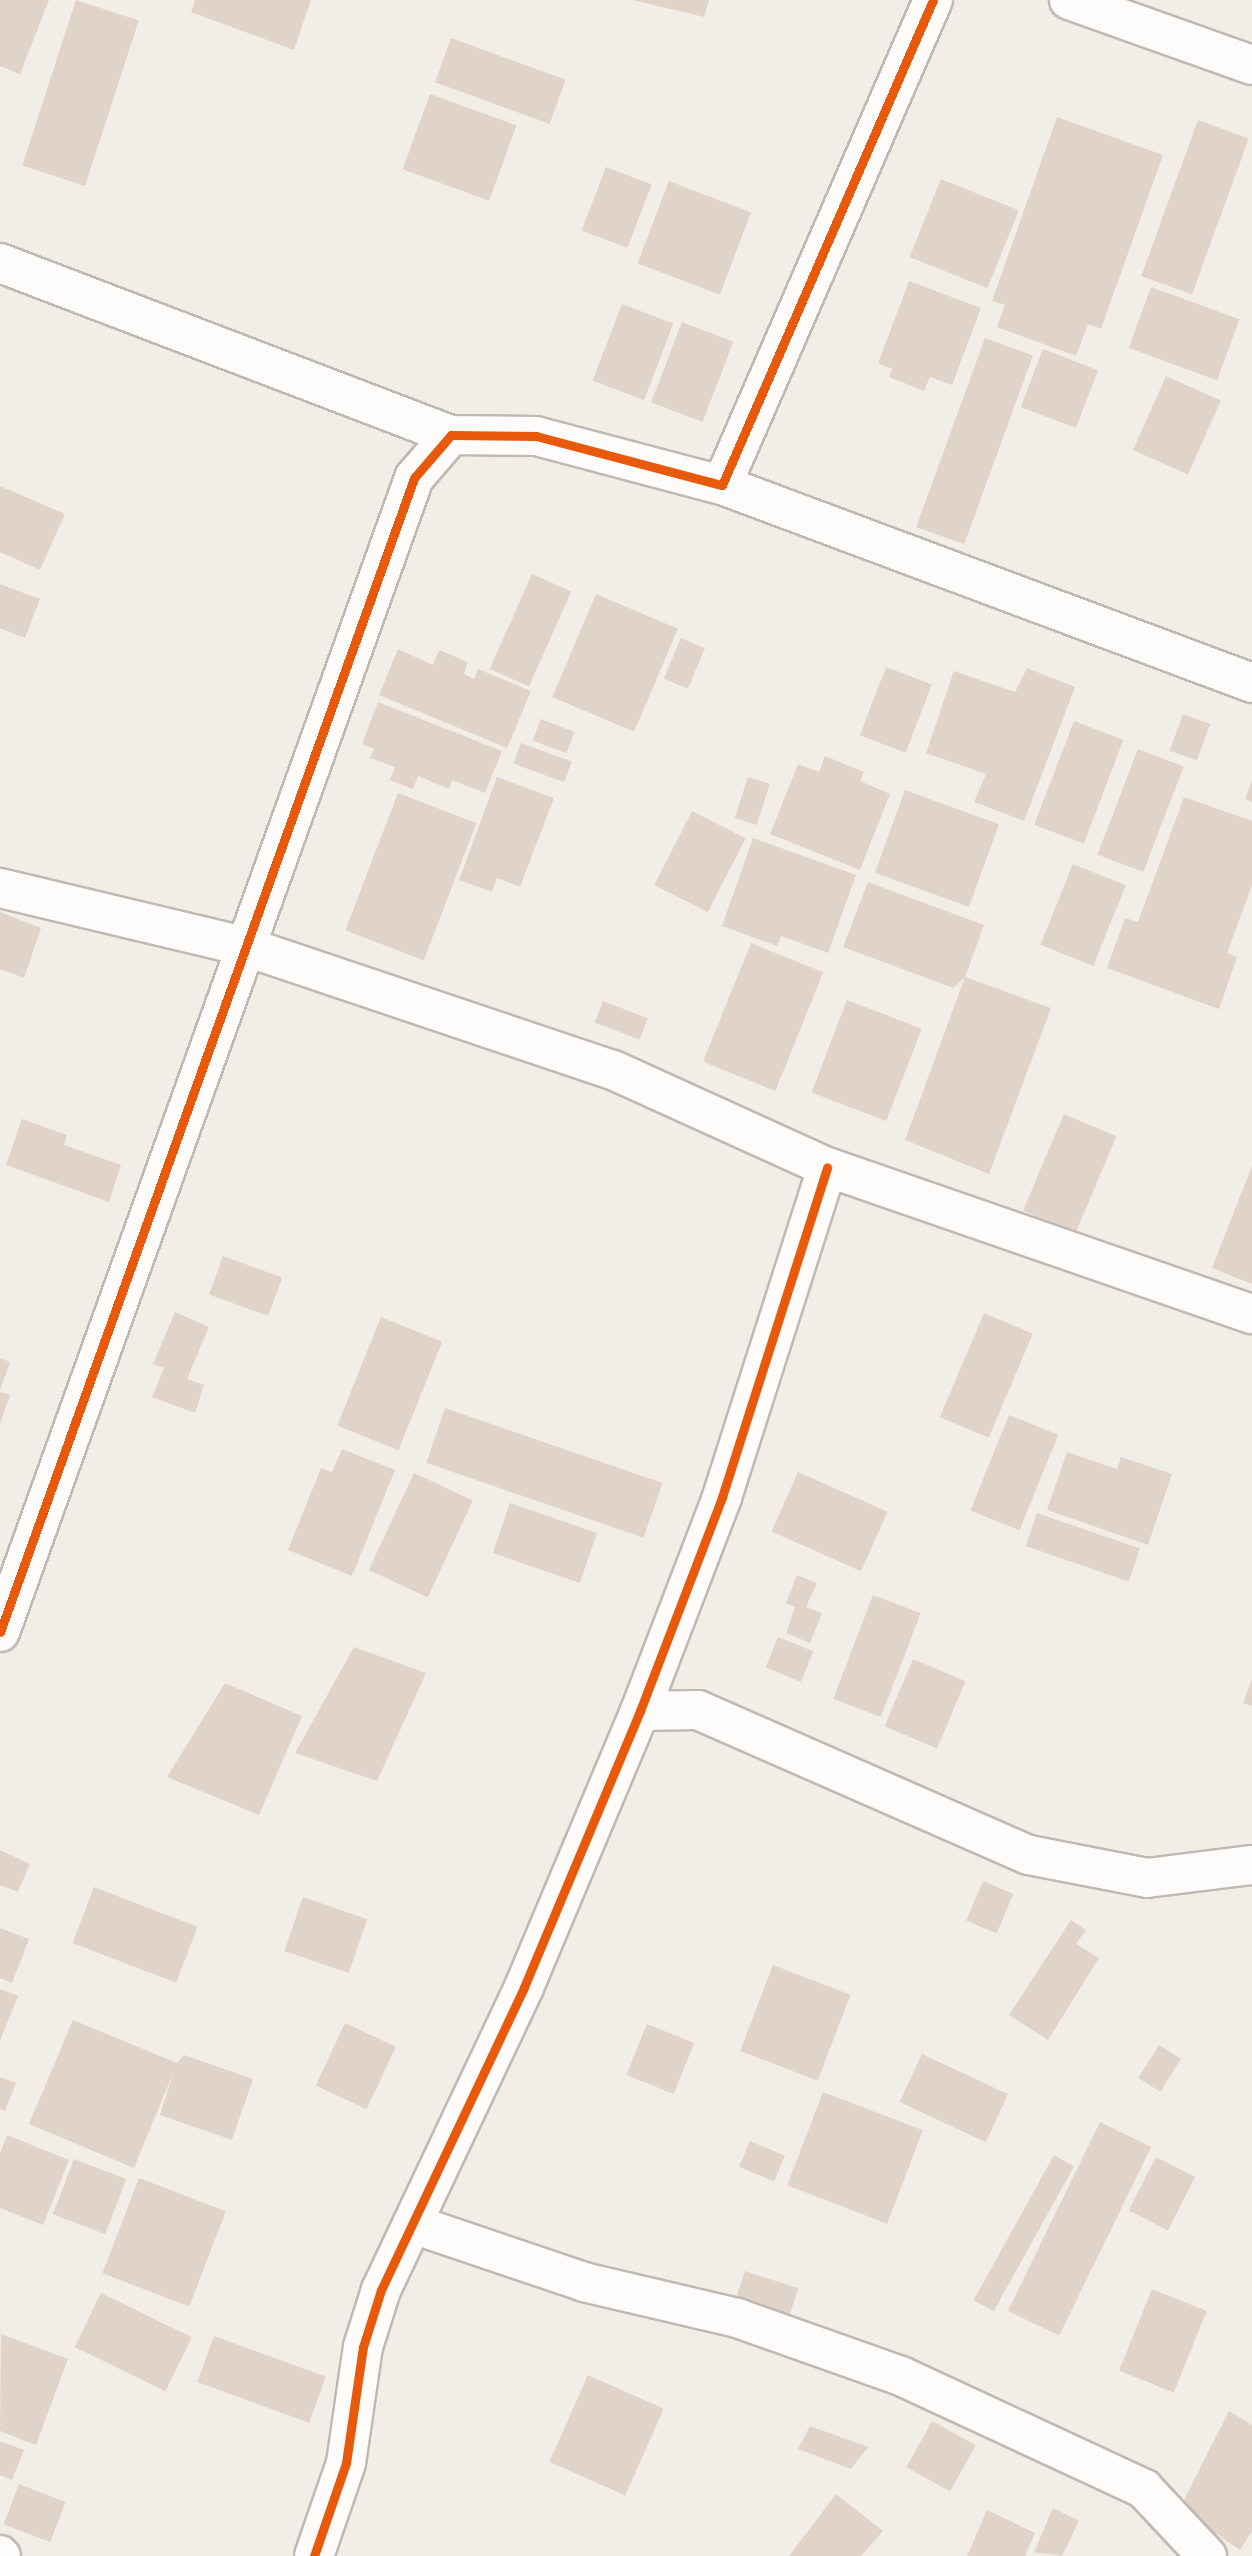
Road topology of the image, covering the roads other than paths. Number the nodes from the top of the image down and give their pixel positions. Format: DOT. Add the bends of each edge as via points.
graph roads {
  1 [pos="933,0"];
  2 [pos="1069,0"];
  3 [pos="1122,8"];
  4 [pos="1252,65"];
  5 [pos="0,263"];
  6 [pos="451,435"];
  7 [pos="722,485"];
  8 [pos="1252,683"];
  9 [pos="0,888"];
  10 [pos="247,947"];
  11 [pos="827,1167"];
  12 [pos="1252,1314"];
  13 [pos="0,1632"];
  14 [pos="663,1652"];
  15 [pos="698,1710"];
  16 [pos="640,1711"];
  17 [pos="1252,1865"];
  18 [pos="413,2224"];
  19 [pos="314,2556"];
  20 [pos="1207,2556"];
  1 -- 7 [label="street"];
  2 -- 3 [label="street"];
  3 -- 4 [label="street"];
  5 -- 6 [label="street"];
  6 -- 7 [label="street" via="536,436"];
  6 -- 10 [label="street" via="414,478"];
  7 -- 8 [label="street"];
  9 -- 10 [label="street"];
  10 -- 11 [label="street" via="613,1070"];
  10 -- 13 [label="street"];
  11 -- 12 [label="street"];
  11 -- 14 [label="street" via="722,1497"];
  14 -- 15 [label="street"];
  14 -- 16 [label="street"];
  15 -- 16 [label="street"];
  15 -- 17 [label="street" via="1029,1855 1147,1878"];
  16 -- 18 [label="street" via="524,1987"];
  18 -- 19 [label="street" via="381,2290 363,2347 346,2463"];
  18 -- 20 [label="street" via="584,2282 737,2318 901,2376 1143,2489"];
}
